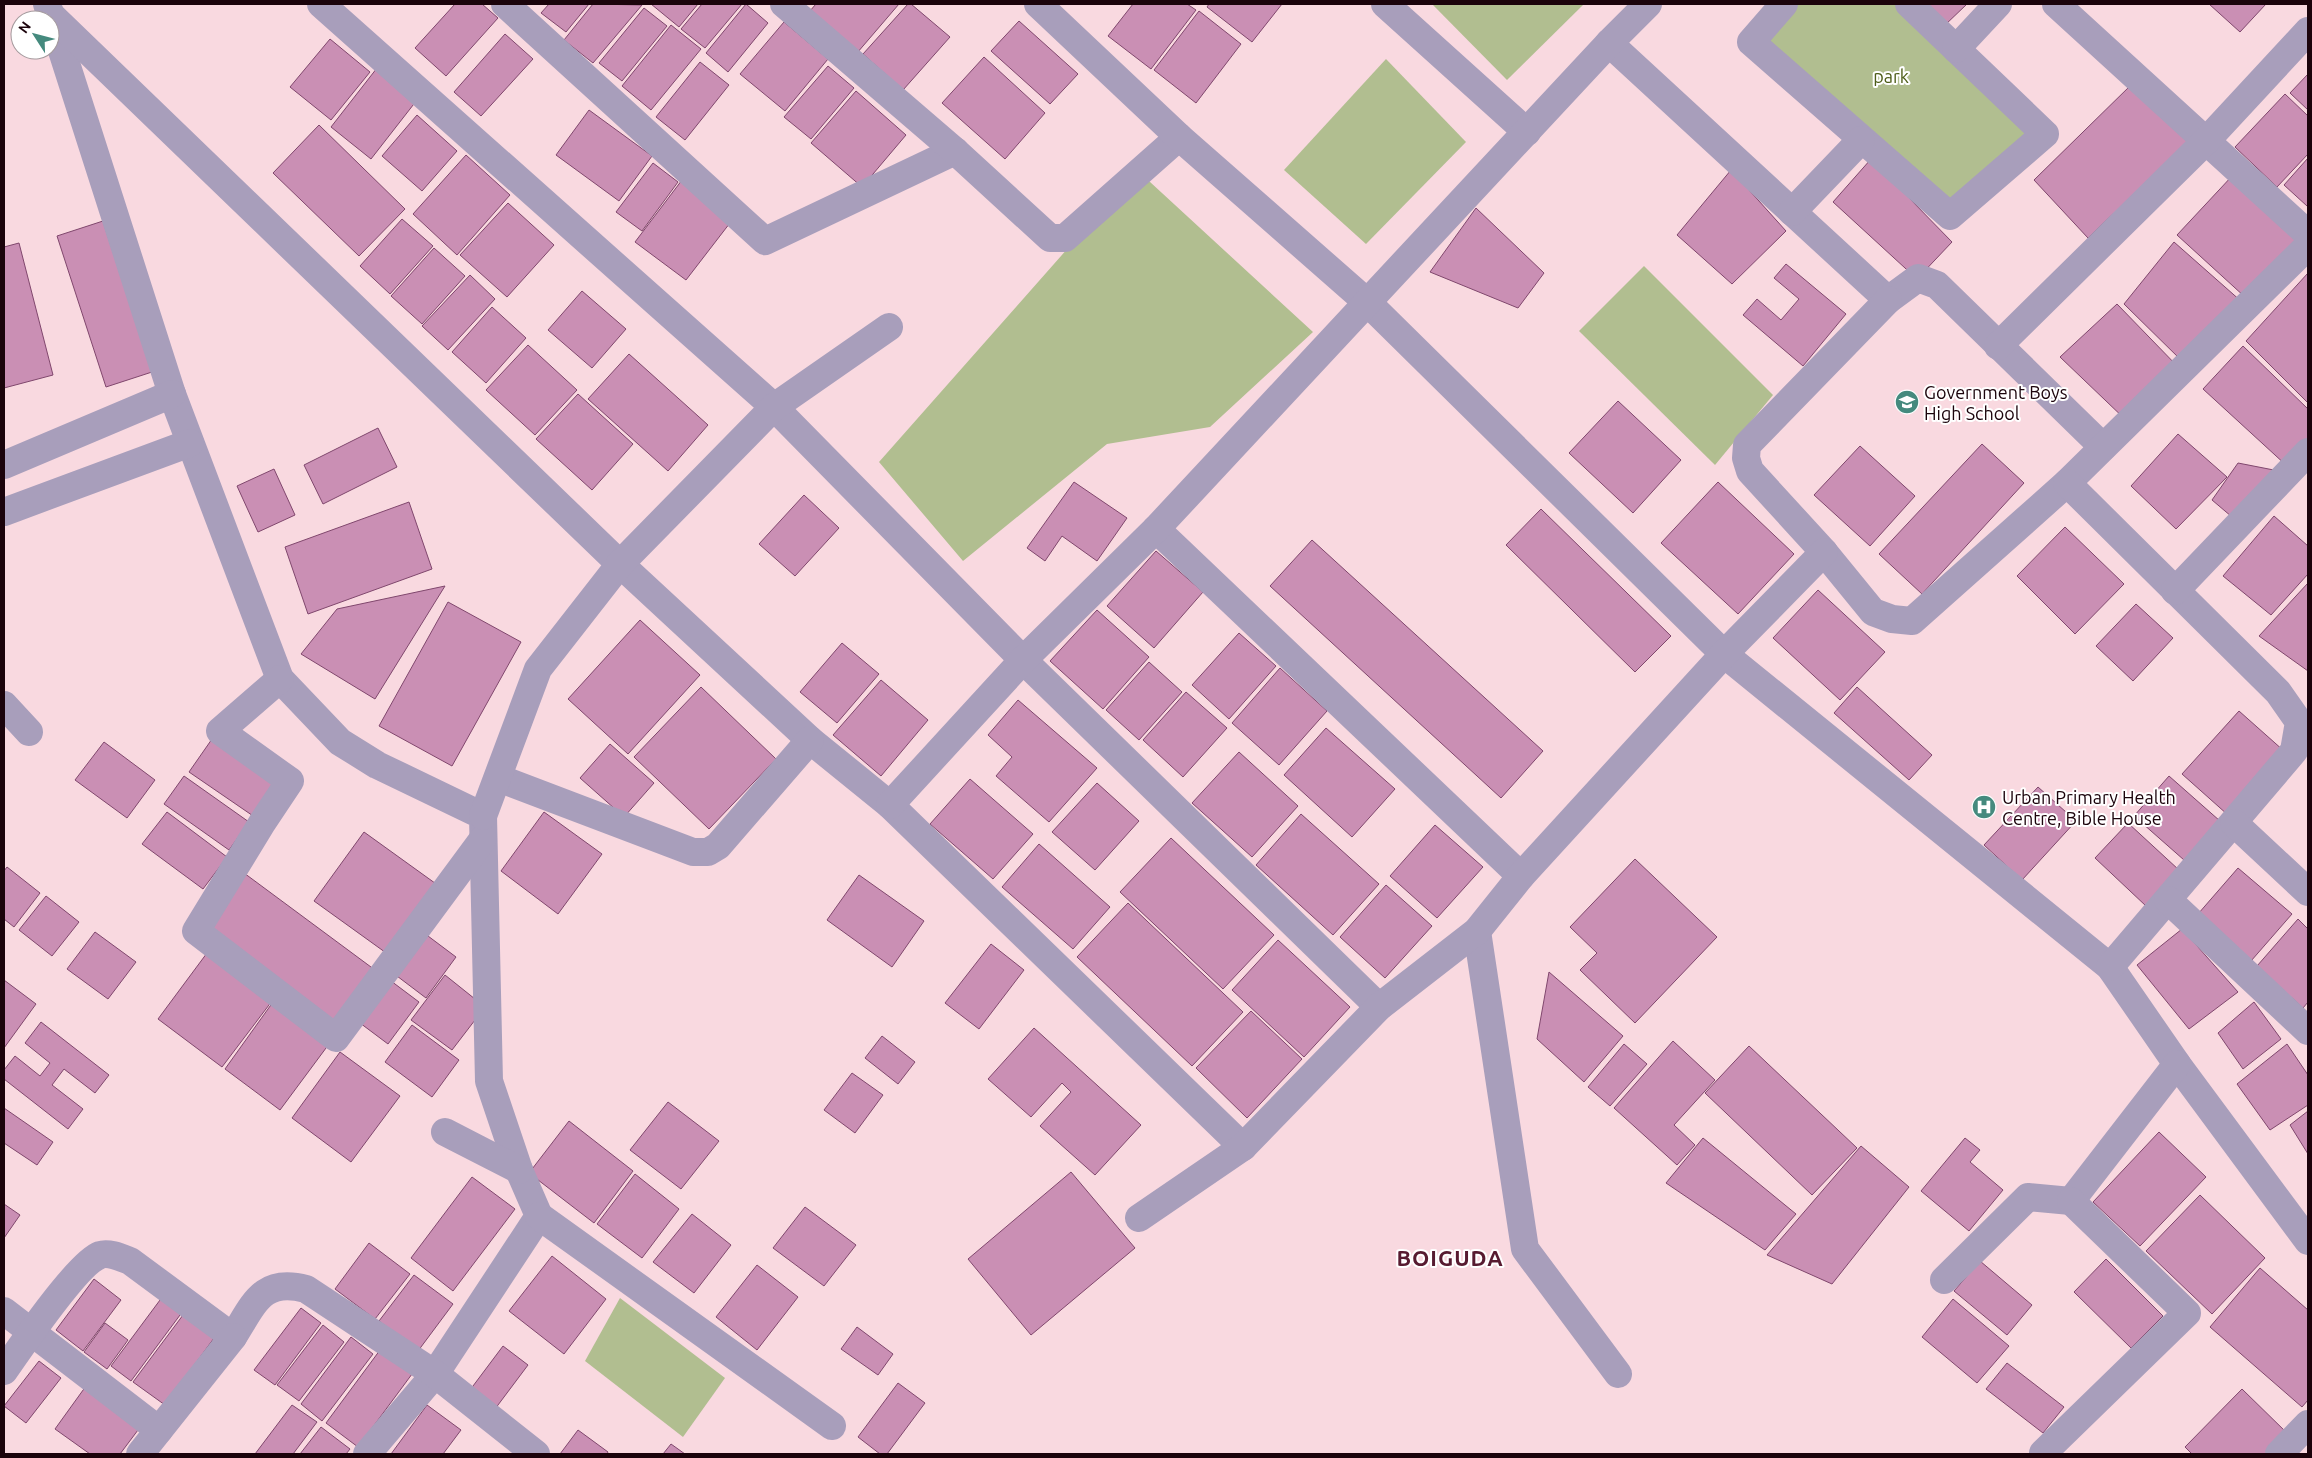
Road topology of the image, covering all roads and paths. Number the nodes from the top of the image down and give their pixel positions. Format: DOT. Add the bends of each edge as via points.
graph roads {
  1 [pos="321,4"];
  2 [pos="505,4"];
  3 [pos="1038,4"];
  4 [pos="1385,4"];
  5 [pos="1648,4"];
  6 [pos="1784,4"];
  7 [pos="1909,4"];
  8 [pos="1998,4"];
  9 [pos="2056,4"];
  10 [pos="794,7"];
  11 [pos="49,9"];
  12 [pos="2308,31"];
  13 [pos="1609,43"];
  14 [pos="1956,49"];
  15 [pos="1526,132"];
  16 [pos="1179,136"];
  17 [pos="1861,140"];
  18 [pos="2207,140"];
  19 [pos="955,151"];
  20 [pos="1792,212"];
  21 [pos="2308,234"];
  22 [pos="2308,246"];
  23 [pos="1888,300"];
  24 [pos="1368,303"];
  25 [pos="889,327"];
  26 [pos="1998,346"];
  27 [pos="172,394"];
  28 [pos="774,407"];
  29 [pos="190,443"];
  30 [pos="2103,447"];
  31 [pos="2308,452"];
  32 [pos="4,465"];
  33 [pos="2067,483"];
  34 [pos="4,512"];
  35 [pos="1156,529"];
  36 [pos="1824,552"];
  37 [pos="620,564"];
  38 [pos="2175,591"];
  39 [pos="1724,654"];
  40 [pos="1022,660"];
  41 [pos="280,679"];
  42 [pos="4,705"];
  43 [pos="29,732"];
  44 [pos="810,740"];
  45 [pos="498,778"];
  46 [pos="890,805"];
  47 [pos="2234,823"];
  48 [pos="483,828"];
  49 [pos="1521,876"];
  50 [pos="2308,892"];
  51 [pos="2168,900"];
  52 [pos="1476,931"];
  53 [pos="2110,968"];
  54 [pos="1379,1007"];
  55 [pos="2308,1031"];
  56 [pos="2177,1064"];
  57 [pos="445,1132"];
  58 [pos="1243,1147"];
  59 [pos="519,1170"];
  60 [pos="2070,1201"];
  61 [pos="539,1216"];
  62 [pos="1139,1218"];
  63 [pos="2308,1241"];
  64 [pos="1944,1280"];
  65 [pos="4,1311"];
  66 [pos="31,1332"];
  67 [pos="233,1337"];
  68 [pos="4,1371"];
  69 [pos="435,1374"];
  70 [pos="1618,1374"];
  71 [pos="2308,1424"];
  72 [pos="832,1426"];
  73 [pos="159,1430"];
  74 [pos="2043,1453"];
  75 [pos="140,1454"];
  76 [pos="367,1454"];
  77 [pos="536,1454"];
  78 [pos="2280,1454"];
  1 -- 28 [label="street"];
  2 -- 19 [label="street" via="765,241"];
  3 -- 16 [label="street"];
  4 -- 15 [label="street"];
  5 -- 13 [label="street"];
  6 -- 17 [label="street" via="1751,42"];
  7 -- 14 [label="street"];
  8 -- 14 [label="street"];
  9 -- 18 [label="street"];
  10 -- 19 [label="street"];
  11 -- 27 [label="street"];
  11 -- 37 [label="street"];
  12 -- 18 [label="street"];
  13 -- 15 [label="street"];
  13 -- 20 [label="street"];
  14 -- 17 [label="street" via="2045,134 1950,216"];
  15 -- 24 [label="street"];
  16 -- 19 [label="street" via="1065,238 1050,238"];
  16 -- 24 [label="street"];
  17 -- 20 [label="street"];
  18 -- 21 [label="street"];
  18 -- 26 [label="street"];
  20 -- 23 [label="street"];
  22 -- 30 [label="street"];
  23 -- 26 [label="street" via="1918,278 1937,285"];
  23 -- 36 [label="street" via="1747,445 1750,471"];
  24 -- 35 [label="street"];
  24 -- 39 [label="street"];
  25 -- 28 [label="street"];
  26 -- 30 [label="street"];
  27 -- 29 [label="street"];
  27 -- 32 [label="street"];
  28 -- 37 [label="street"];
  28 -- 40 [label="street"];
  29 -- 34 [label="street"];
  29 -- 41 [label="street"];
  30 -- 33 [label="street"];
  31 -- 38 [label="street"];
  33 -- 36 [label="street" via="1912,621 1892,619 1873,612"];
  33 -- 38 [label="street"];
  35 -- 40 [label="street"];
  35 -- 49 [label="street"];
  36 -- 39 [label="street"];
  37 -- 44 [label="street"];
  37 -- 45 [label="street" via="538,670"];
  38 -- 47 [label="street" via="2278,692 2298,722 2294,750"];
  39 -- 49 [label="street"];
  39 -- 53 [label="street"];
  40 -- 46 [label="street"];
  40 -- 54 [label="street"];
  41 -- 48 [label="street" via="340,742"];
  41 -- 48 [label="street" via="220,731 290,781 196,931 336,1038"];
  42 -- 43 [label="street"];
  44 -- 45 [label="street" via="718,846 708,852 693,852"];
  44 -- 46 [label="street"];
  45 -- 48 [label="street"];
  46 -- 58 [label="street"];
  47 -- 50 [label="street"];
  47 -- 51 [label="street"];
  48 -- 59 [label="street" via="489,1081"];
  49 -- 52 [label="street"];
  51 -- 53 [label="street"];
  51 -- 55 [label="street"];
  52 -- 54 [label="street"];
  52 -- 70 [label="street" via="1525,1249"];
  53 -- 56 [label="street"];
  54 -- 58 [label="street"];
  56 -- 60 [label="street"];
  56 -- 63 [label="street"];
  57 -- 59 [label="street"];
  58 -- 62 [label="street"];
  59 -- 61 [label="street"];
  60 -- 64 [label="street" via="2028,1197"];
  60 -- 74 [label="street" via="2187,1313"];
  61 -- 69 [label="street"];
  61 -- 72 [label="street"];
  65 -- 66 [label="street"];
  66 -- 67 [label="street" via="85,1265 101,1254 130,1261"];
  66 -- 68 [label="street"];
  66 -- 73 [label="street"];
  67 -- 69 [label="street" via="257,1300 269,1289 293,1285 306,1289"];
  67 -- 73 [label="street"];
  69 -- 76 [label="street"];
  69 -- 77 [label="street"];
  71 -- 78 [label="street"];
  73 -- 75 [label="street"];
}
